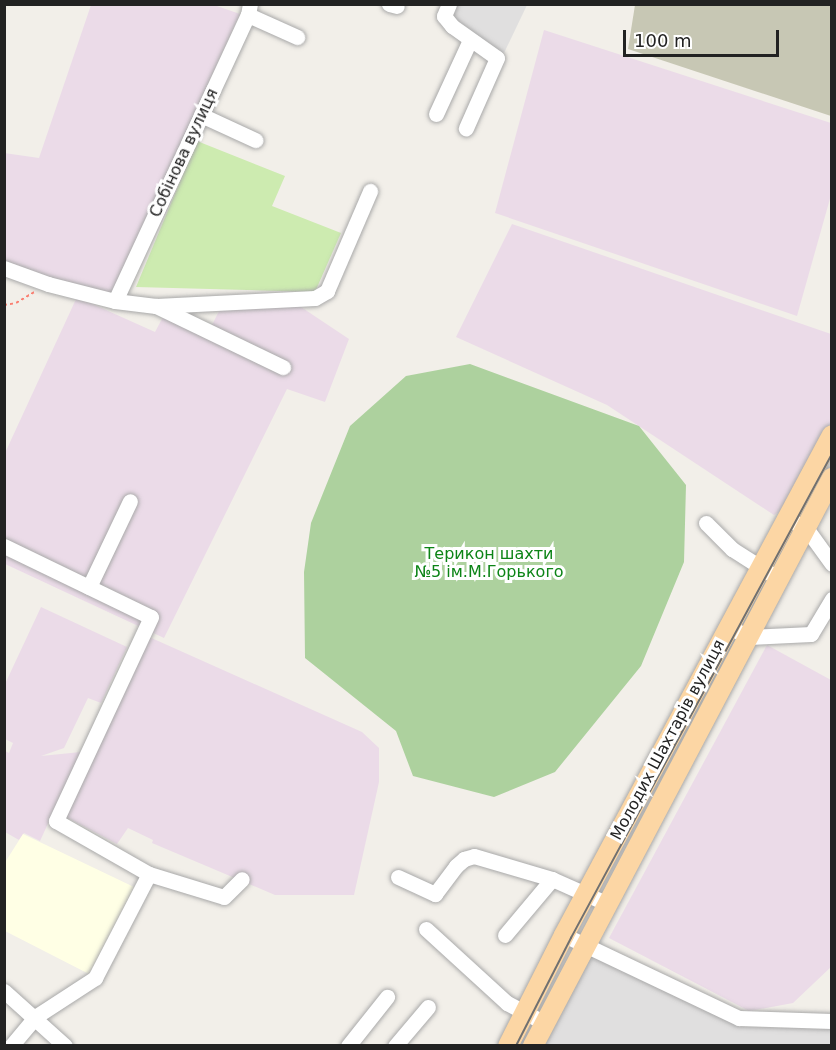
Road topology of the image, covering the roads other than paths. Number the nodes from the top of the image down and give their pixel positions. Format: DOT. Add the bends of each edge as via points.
graph roads {
  1 [pos="449,4"];
  2 [pos="249,10"];
  3 [pos="297,37"];
  4 [pos="470,40"];
  5 [pos="436,114"];
  6 [pos="201,115"];
  7 [pos="465,128"];
  8 [pos="255,140"];
  9 [pos="370,191"];
  10 [pos="4,268"];
  11 [pos="115,301"];
  12 [pos="156,306"];
  13 [pos="283,367"];
  14 [pos="830,442"];
  15 [pos="831,478"];
  16 [pos="130,501"];
  17 [pos="787,519"];
  18 [pos="706,523"];
  19 [pos="806,528"];
  20 [pos="4,546"];
  21 [pos="831,564"];
  22 [pos="761,568"];
  23 [pos="780,579"];
  24 [pos="89,587"];
  25 [pos="831,599"];
  26 [pos="729,627"];
  27 [pos="749,638"];
  28 [pos="149,874"];
  29 [pos="398,877"];
  30 [pos="242,879"];
  31 [pos="552,879"];
  32 [pos="586,894"];
  33 [pos="608,904"];
  34 [pos="426,929"];
  35 [pos="505,935"];
  36 [pos="564,935"];
  37 [pos="586,945"];
  38 [pos="4,991"];
  39 [pos="387,997"];
  40 [pos="428,1007"];
  41 [pos="525,1012"];
  42 [pos="35,1017"];
  43 [pos="831,1021"];
  44 [pos="545,1023"];
  45 [pos="510,1040"];
  46 [pos="11,1046"];
  47 [pos="64,1046"];
  48 [pos="348,1046"];
  49 [pos="395,1046"];
  50 [pos="532,1046"];
  1 -- 4 [label="street" via="444,16"];
  2 -- 3 [label="street"];
  2 -- 6 [label="street, Собінова вулиця"];
  4 -- 5 [label="street"];
  4 -- 7 [label="street" via="497,58"];
  6 -- 8 [label="street"];
  6 -- 11 [label="street, Собінова вулиця"];
  9 -- 12 [label="street" via="327,291 315,298"];
  10 -- 11 [label="street"];
  11 -- 12 [label="street"];
  12 -- 13 [label="street"];
  14 -- 17 [label="main road, Молодих Шахтарів вулиця"];
  15 -- 19 [label="main road, Молодих Шахтарів вулиця"];
  16 -- 24 [label="street"];
  17 -- 19 [label="street"];
  17 -- 22 [label="main road, Молодих Шахтарів вулиця"];
  18 -- 22 [label="street" via="732,549"];
  19 -- 21 [label="street"];
  19 -- 23 [label="main road, Молодих Шахтарів вулиця"];
  20 -- 24 [label="street"];
  22 -- 23 [label="street"];
  22 -- 26 [label="main road, Молодих Шахтарів вулиця"];
  23 -- 27 [label="main road, Молодих Шахтарів вулиця"];
  24 -- 28 [label="street" via="151,617 56,821"];
  25 -- 27 [label="street" via="811,634"];
  26 -- 27 [label="street"];
  26 -- 32 [label="main road, Молодих Шахтарів вулиця"];
  27 -- 33 [label="main road, Молодих Шахтарів вулиця"];
  28 -- 30 [label="street" via="224,897"];
  28 -- 42 [label="street" via="95,978"];
  29 -- 31 [label="street" via="435,894 464,859 474,856"];
  31 -- 32 [label="street"];
  31 -- 35 [label="street"];
  32 -- 33 [label="street"];
  32 -- 36 [label="main road, Молодих Шахтарів вулиця"];
  33 -- 37 [label="main road, Молодих Шахтарів вулиця"];
  34 -- 41 [label="street" via="507,1003"];
  36 -- 37 [label="street"];
  36 -- 41 [label="main road, Молодих Шахтарів вулиця"];
  37 -- 43 [label="street" via="739,1018"];
  37 -- 44 [label="main road, Молодих Шахтарів вулиця"];
  38 -- 42 [label="street"];
  39 -- 48 [label="street"];
  40 -- 49 [label="street"];
  41 -- 44 [label="street"];
  41 -- 45 [label="main road, Молодих Шахтарів вулиця"];
  42 -- 46 [label="street"];
  42 -- 47 [label="street"];
  44 -- 50 [label="main road, Молодих Шахтарів вулиця"];
  45 -- 50 [label="street"];
}
